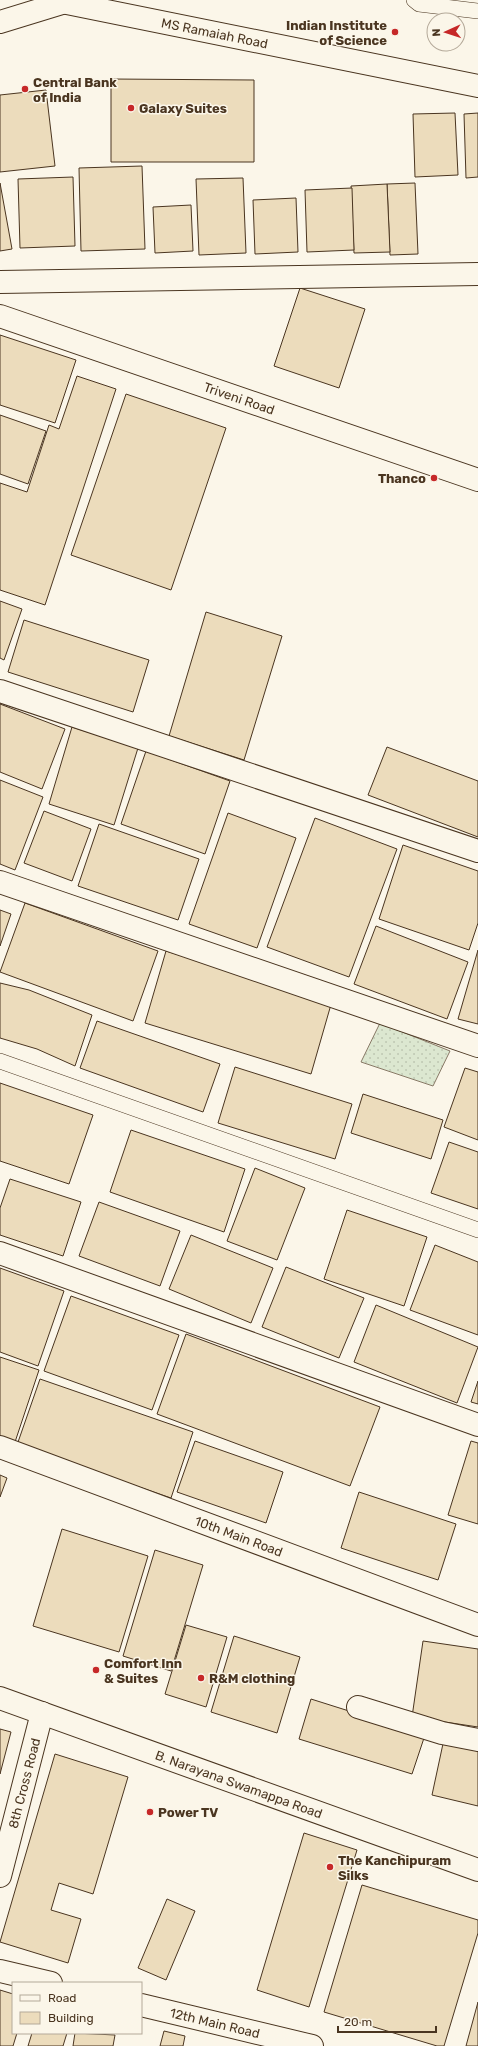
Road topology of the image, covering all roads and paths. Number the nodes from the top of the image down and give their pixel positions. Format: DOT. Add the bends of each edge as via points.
graph roads {
  1 [pos="414,0"];
  2 [pos="57,1"];
  3 [pos="478,11"];
  4 [pos="0,22"];
  5 [pos="478,86"];
  6 [pos="478,274"];
  7 [pos="0,282"];
  8 [pos="0,316"];
  9 [pos="478,480"];
  10 [pos="0,691"];
  11 [pos="478,851"];
  12 [pos="0,882"];
  13 [pos="478,1046"];
  14 [pos="0,1061"];
  15 [pos="478,1230"];
  16 [pos="0,1253"];
  17 [pos="478,1425"];
  18 [pos="0,1447"];
  19 [pos="478,1625"];
  20 [pos="0,1698"];
  21 [pos="358,1707"];
  22 [pos="42,1713"];
  23 [pos="478,1740"];
  24 [pos="478,1870"];
  25 [pos="0,1876"];
  26 [pos="0,1971"];
  27 [pos="47,1982"];
  28 [pos="142,2005"];
  29 [pos="312,2046"];
  1 -- 3 [label="lane" via="419,4"];
  2 -- 4 [label="street, MS Ramaiah Road"];
  2 -- 5 [label="street, MS Ramaiah Road"];
  6 -- 7 [label="street"];
  8 -- 9 [label="street, Triveni Road"];
  10 -- 11 [label="street"];
  12 -- 13 [label="street"];
  14 -- 15 [label="lane"];
  16 -- 17 [label="street"];
  18 -- 19 [label="street, 10th Main Road"];
  20 -- 22 [label="street, B. Narayana Swamappa Road"];
  21 -- 23 [label="street" via="442,1733"];
  22 -- 24 [label="street, B. Narayana Swamappa Road"];
  22 -- 25 [label="street, 8th Cross Road"];
  26 -- 27 [label="street"];
  28 -- 29 [label="street, 12th Main Road"];
}
